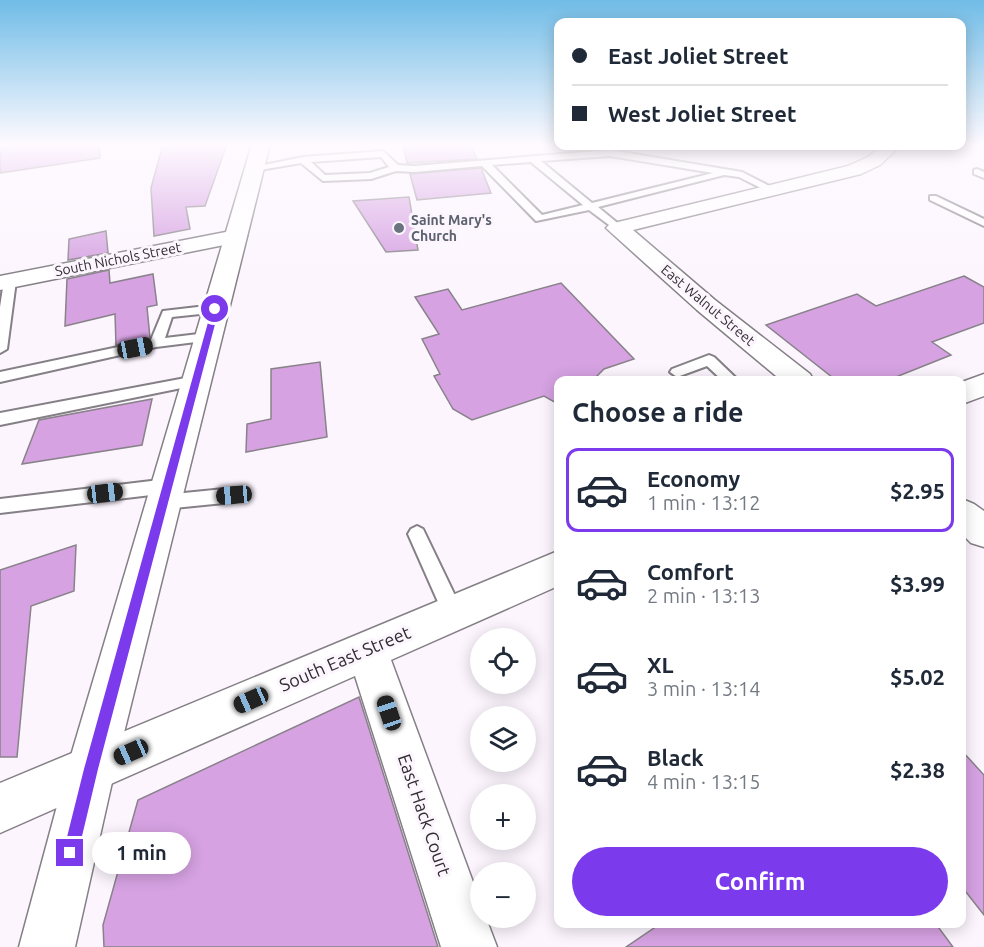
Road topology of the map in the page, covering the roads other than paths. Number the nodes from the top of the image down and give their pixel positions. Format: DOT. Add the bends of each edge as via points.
graph roads {
  1 [pos="249,188"];
  2 [pos="509,188"];
  3 [pos="569,188"];
  4 [pos="664,188"];
  5 [pos="775,188"];
  6 [pos="772,189"];
  7 [pos="933,198"];
  8 [pos="592,207"];
  9 [pos="984,223"];
  10 [pos="617,228"];
  11 [pos="236,236"];
  12 [pos="5,282"];
  13 [pos="215,309"];
  14 [pos="207,337"];
  15 [pos="156,343"];
  16 [pos="0,349"];
  17 [pos="677,372"];
  18 [pos="727,376"];
  19 [pos="794,376"];
  20 [pos="0,377"];
  21 [pos="196,381"];
  22 [pos="984,384"];
  23 [pos="966,392"];
  24 [pos="0,419"];
  25 [pos="166,494"];
  26 [pos="234,495"];
  27 [pos="0,506"];
  28 [pos="966,517"];
  29 [pos="984,532"];
  30 [pos="417,534"];
  31 [pos="554,570"];
  32 [pos="453,613"];
  33 [pos="367,650"];
  34 [pos="91,769"];
  35 [pos="0,808"];
  36 [pos="47,947"];
  37 [pos="469,947"];
  1 -- 11 [label="street"];
  2 -- 8 [label="lane" via="540,219"];
  3 -- 8 [label="lane"];
  4 -- 8 [label="lane"];
  5 -- 6 [label="street"];
  6 -- 10 [label="street"];
  7 -- 9 [label="lane"];
  8 -- 10 [label="lane"];
  10 -- 19 [label="street, East Walnut Street"];
  11 -- 12 [label="street, South Nichols Street"];
  11 -- 13 [label="street"];
  12 -- 16 [label="lane"];
  13 -- 14 [label="street"];
  13 -- 15 [label="lane" via="167,314"];
  14 -- 15 [label="lane"];
  14 -- 21 [label="street"];
  15 -- 20 [label="lane"];
  17 -- 18 [label="lane" via="709,360"];
  21 -- 24 [label="lane"];
  21 -- 25 [label="street"];
  22 -- 23 [label="street"];
  25 -- 26 [label="lane"];
  25 -- 27 [label="lane"];
  25 -- 34 [label="street"];
  28 -- 29 [label="street"];
  30 -- 32 [label="lane"];
  31 -- 32 [label="street, South East Street"];
  32 -- 33 [label="street, South East Street"];
  33 -- 34 [label="street, South East Street"];
  33 -- 37 [label="street, East Hack Court"];
  34 -- 35 [label="street, South East Street"];
  34 -- 36 [label="street"];
}
